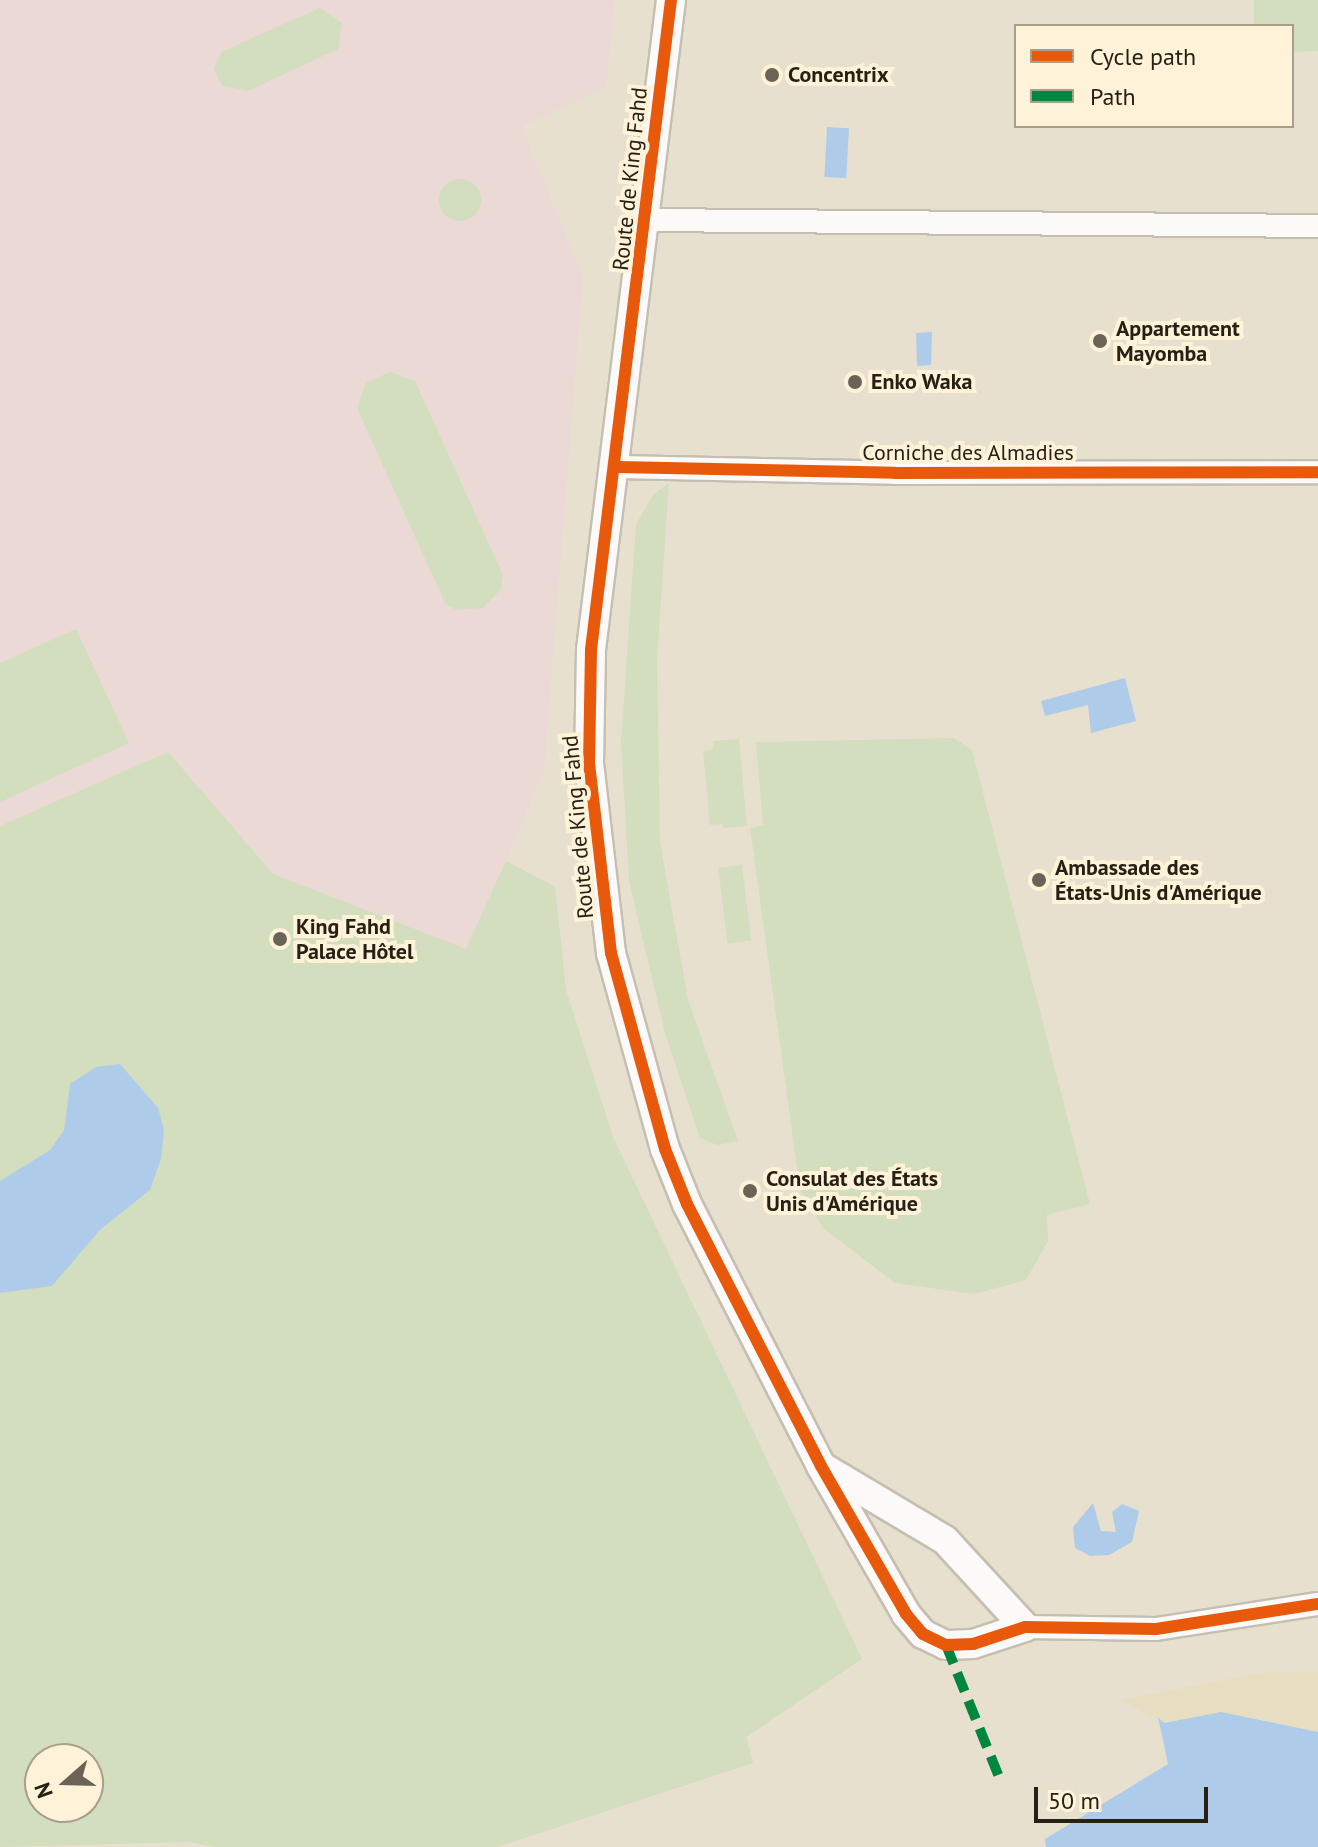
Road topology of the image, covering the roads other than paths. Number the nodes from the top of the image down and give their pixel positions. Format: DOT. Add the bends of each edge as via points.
graph roads {
  1 [pos="671,0"];
  2 [pos="647,220"];
  3 [pos="1318,226"];
  4 [pos="618,467"];
  5 [pos="1318,472"];
  6 [pos="821,1466"];
  7 [pos="1318,1604"];
  8 [pos="1025,1627"];
  1 -- 2 [label="street, Route de King Fahd"];
  2 -- 3 [label="street"];
  2 -- 4 [label="street, Route de King Fahd"];
  4 -- 5 [label="street, Corniche des Almadies" via="895,473"];
  4 -- 6 [label="street, Route de King Fahd" via="591,650 589,763 611,953 660,1134 687,1204"];
  6 -- 8 [label="street" via="945,1540"];
  6 -- 8 [label="street, Route de King Fahd" via="906,1614 923,1634 946,1645 973,1644"];
  7 -- 8 [label="street" via="1156,1629"];
}
